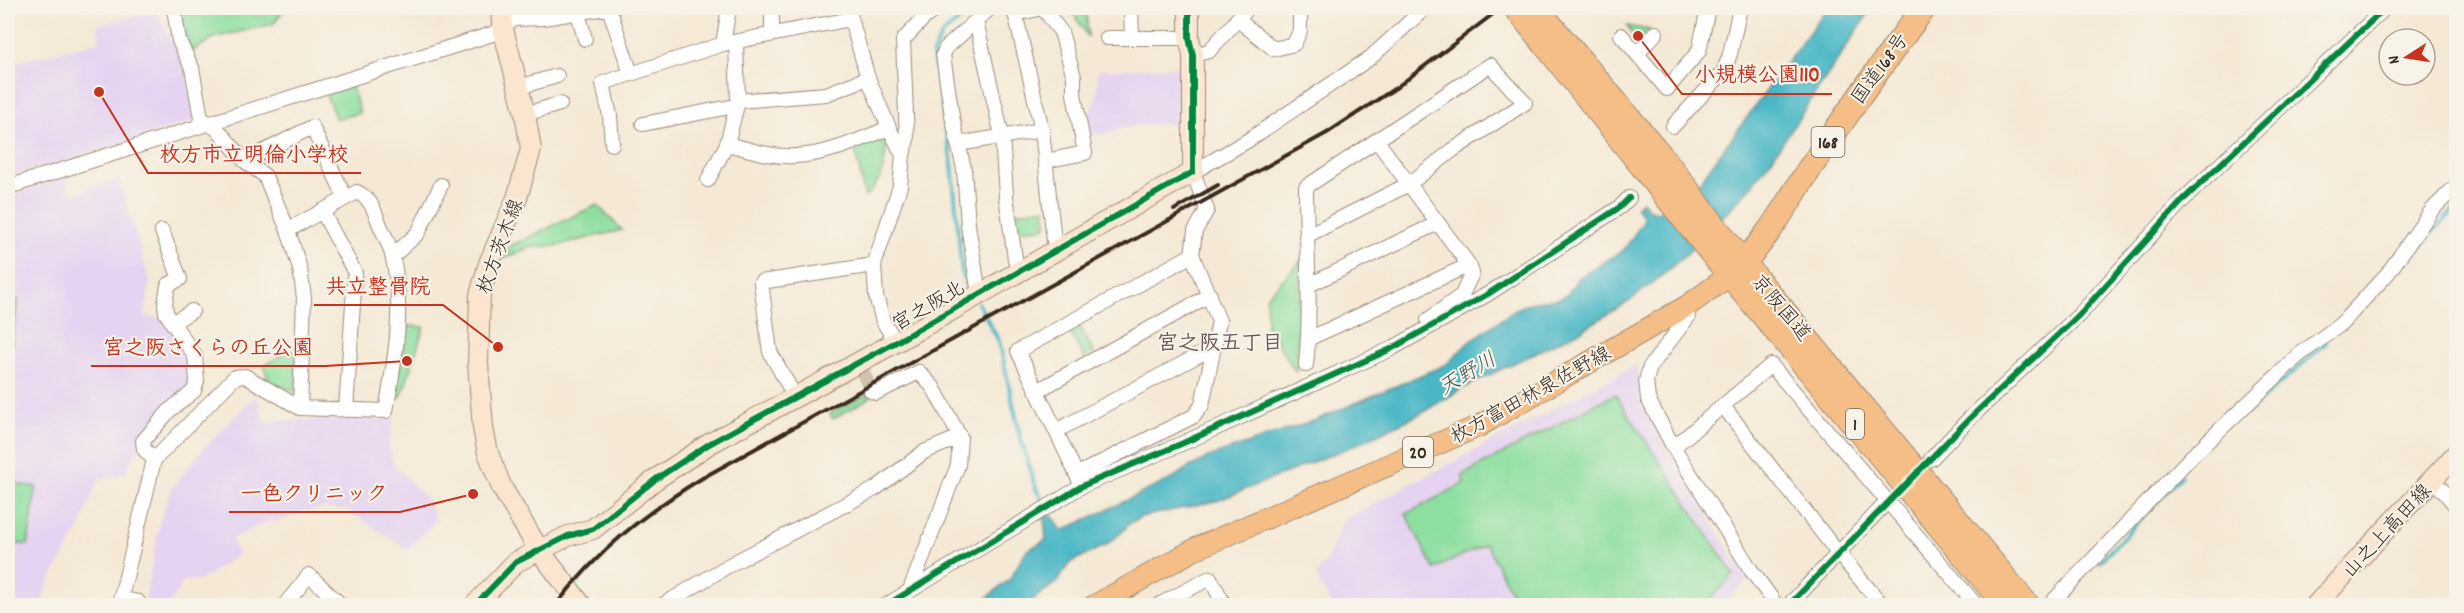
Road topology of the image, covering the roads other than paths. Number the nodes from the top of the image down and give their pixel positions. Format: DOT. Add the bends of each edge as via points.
graph roads {
  1 [pos="174,8"];
  2 [pos="607,8"];
  3 [pos="729,8"];
  4 [pos="772,8"];
  5 [pos="938,8"];
  6 [pos="990,8"];
  7 [pos="1131,8"];
  8 [pos="1189,8"];
  9 [pos="1248,8"];
  10 [pos="1300,8"];
  11 [pos="1425,8"];
  12 [pos="1708,8"];
  13 [pos="1740,8"];
  14 [pos="1924,8"];
  15 [pos="2385,8"];
  16 [pos="1014,11"];
  17 [pos="925,12"];
  18 [pos="1530,12"];
  19 [pos="578,13"];
  20 [pos="850,13"];
  21 [pos="501,16"];
  22 [pos="1237,19"];
  23 [pos="976,21"];
  24 [pos="1656,33"];
  25 [pos="772,34"];
  26 [pos="1622,35"];
  27 [pos="1132,37"];
  28 [pos="1107,38"];
  29 [pos="585,39"];
  30 [pos="729,43"];
  31 [pos="1191,46"];
  32 [pos="1637,54"];
  33 [pos="631,74"];
  34 [pos="557,76"];
  35 [pos="868,78"];
  36 [pos="519,87"];
  37 [pos="560,104"];
  38 [pos="736,104"];
  39 [pos="525,114"];
  40 [pos="644,124"];
  41 [pos="209,125"];
  42 [pos="1673,126"];
  43 [pos="889,128"];
  44 [pos="1042,130"];
  45 [pos="1002,136"];
  46 [pos="1377,141"];
  47 [pos="612,144"];
  48 [pos="727,144"];
  49 [pos="958,144"];
  50 [pos="903,155"];
  51 [pos="245,161"];
  52 [pos="1045,161"];
  53 [pos="1193,172"];
  54 [pos="708,180"];
  55 [pos="1409,184"];
  56 [pos="441,185"];
  57 [pos="2457,186"];
  58 [pos="8,187"];
  59 [pos="345,197"];
  60 [pos="1629,198"];
  61 [pos="322,211"];
  62 [pos="1438,223"];
  63 [pos="288,230"];
  64 [pos="162,231"];
  65 [pos="1306,236"];
  66 [pos="1055,251"];
  67 [pos="1191,255"];
  68 [pos="393,256"];
  69 [pos="1729,259"];
  70 [pos="874,265"];
  71 [pos="1469,265"];
  72 [pos="1017,272"];
  73 [pos="1309,285"];
  74 [pos="1210,295"];
  75 [pos="975,297"];
  76 [pos="1687,306"];
  77 [pos="192,311"];
  78 [pos="172,322"];
  79 [pos="1308,339"];
  80 [pos="896,342"];
  81 [pos="1405,342"];
  82 [pos="1214,347"];
  83 [pos="1306,365"];
  84 [pos="871,391"];
  85 [pos="1037,391"];
  86 [pos="795,397"];
  87 [pos="1723,406"];
  88 [pos="300,408"];
  89 [pos="346,410"];
  90 [pos="1056,431"];
  91 [pos="960,437"];
  92 [pos="1674,447"];
  93 [pos="2457,454"];
  94 [pos="1931,459"];
  95 [pos="154,460"];
  96 [pos="2433,479"];
  97 [pos="1080,480"];
  98 [pos="1888,501"];
  99 [pos="2457,506"];
  100 [pos="1957,518"];
  101 [pos="539,550"];
  102 [pos="1838,553"];
  103 [pos="910,590"];
  104 [pos="1996,599"];
  105 [pos="120,602"];
  106 [pos="139,606"];
  107 [pos="284,606"];
  108 [pos="342,606"];
  109 [pos="474,606"];
  110 [pos="582,606"];
  111 [pos="661,606"];
  112 [pos="885,606"];
  113 [pos="1094,606"];
  114 [pos="1157,606"];
  115 [pos="1225,606"];
  116 [pos="1777,606"];
  117 [pos="1788,606"];
  118 [pos="1883,606"];
  119 [pos="2028,606"];
  120 [pos="2046,606"];
  121 [pos="2059,606"];
  122 [pos="2315,606"];
  1 -- 41 [label="street" via="179,41 192,68 201,118"];
  2 -- 19 [label="street"];
  2 -- 33 [label="street"];
  3 -- 30 [label="street"];
  4 -- 25 [label="street"];
  5 -- 17 [label="street"];
  6 -- 23 [label="street"];
  7 -- 27 [label="street"];
  8 -- 31 [label="street"];
  9 -- 22 [label="street"];
  10 -- 22 [label="street" via="1300,31 1294,44 1274,49"];
  11 -- 53 [label="street" via="1370,58 1247,141"];
  12 -- 32 [label="street" via="1699,51 1667,89"];
  13 -- 42 [label="street" via="1724,71"];
  14 -- 69 [label="highway, 国道168号 / 168" via="1875,72 1770,228"];
  15 -- 94 [label="street" via="2184,199 2079,315"];
  16 -- 44 [label="street"];
  16 -- 52 [label="street" via="1043,8 1061,32 1074,77 1085,153"];
  17 -- 50 [label="street" via="903,40 907,139"];
  18 -- 69 [label="highway, 京阪国道 / 1"];
  19 -- 21 [label="street" via="514,19"];
  19 -- 29 [label="street"];
  20 -- 25 [label="street"];
  20 -- 35 [label="street"];
  21 -- 36 [label="street, 枚方茨木線"];
  21 -- 41 [label="street" via="492,34"];
  22 -- 31 [label="street" via="1209,51"];
  23 -- 45 [label="street"];
  23 -- 49 [label="street" via="943,55"];
  24 -- 32 [label="street"];
  25 -- 30 [label="street"];
  26 -- 32 [label="street"];
  27 -- 28 [label="street"];
  27 -- 31 [label="street"];
  30 -- 33 [label="street"];
  30 -- 38 [label="street"];
  31 -- 53 [label="street"];
  33 -- 47 [label="street" via="603,84"];
  34 -- 36 [label="street"];
  35 -- 38 [label="street" via="826,94"];
  35 -- 43 [label="street"];
  36 -- 39 [label="street, 枚方茨木線"];
  37 -- 39 [label="street"];
  38 -- 40 [label="street"];
  38 -- 48 [label="street"];
  39 -- 101 [label="street, 枚方茨木線" via="531,149 517,198 484,277 478,317 478,363 488,453 502,489"];
  41 -- 51 [label="street"];
  41 -- 58 [label="street"];
  43 -- 48 [label="street" via="838,148 796,156"];
  43 -- 50 [label="street"];
  44 -- 45 [label="street"];
  44 -- 52 [label="street"];
  45 -- 49 [label="street"];
  45 -- 72 [label="street"];
  46 -- 55 [label="street"];
  46 -- 55 [label="street" via="1490,65 1525,103"];
  46 -- 65 [label="street" via="1306,187"];
  48 -- 54 [label="street"];
  49 -- 75 [label="street" via="964,169"];
  50 -- 70 [label="street" via="900,186"];
  51 -- 59 [label="street" via="312,127"];
  51 -- 63 [label="street" via="265,176"];
  52 -- 66 [label="street"];
  53 -- 66 [label="street, 宮之阪北"];
  53 -- 67 [label="street" via="1207,210 1195,231"];
  55 -- 62 [label="street"];
  55 -- 65 [label="street"];
  56 -- 68 [label="street" via="418,233"];
  57 -- 121 [label="street" via="2432,210 2388,273 2341,324 2299,355 2191,457 2054,600"];
  59 -- 61 [label="street"];
  59 -- 68 [label="street" via="357,192 367,197"];
  60 -- 81 [label="street" via="1488,294"];
  61 -- 63 [label="street"];
  61 -- 89 [label="street" via="355,273"];
  62 -- 71 [label="street"];
  62 -- 73 [label="street"];
  63 -- 88 [label="street" via="304,298"];
  64 -- 78 [label="street" via="186,277 168,285 165,304"];
  65 -- 73 [label="street"];
  66 -- 72 [label="street, 宮之阪北"];
  67 -- 74 [label="street"];
  67 -- 85 [label="street" via="1018,351"];
  68 -- 89 [label="street" via="398,288 397,349 386,411"];
  69 -- 76 [label="main road, 枚方富田林泉佐野線 / 20"];
  69 -- 100 [label="highway, 京阪国道 / 1"];
  69 -- 104 [label="highway, 京阪国道 / 1"];
  70 -- 80 [label="street" via="883,321"];
  70 -- 86 [label="street" via="761,282 770,352"];
  71 -- 79 [label="street"];
  71 -- 81 [label="street" via="1472,273 1462,295"];
  72 -- 75 [label="street, 宮之阪北"];
  73 -- 79 [label="street"];
  74 -- 82 [label="street" via="1219,321"];
  74 -- 85 [label="street"];
  75 -- 80 [label="street, 宮之阪北"];
  76 -- 92 [label="street" via="1688,317 1654,362 1646,381 1648,399"];
  76 -- 113 [label="main road, 枚方富田林泉佐野線 / 20" via="1479,426 1197,548"];
  77 -- 78 [label="street"];
  78 -- 95 [label="street" via="195,356 197,381 194,391 170,410 143,441 144,449"];
  79 -- 83 [label="street"];
  80 -- 86 [label="street, 宮之阪北" via="860,368"];
  81 -- 97 [label="street" via="1201,435"];
  82 -- 90 [label="street"];
  82 -- 97 [label="street" via="1202,405 1194,416"];
  84 -- 91 [label="street" via="876,393 919,372 933,387"];
  85 -- 90 [label="street"];
  86 -- 101 [label="street, 宮之阪北" via="709,444 656,479 593,529"];
  87 -- 92 [label="street"];
  87 -- 98 [label="street" via="1772,365"];
  87 -- 102 [label="street"];
  88 -- 89 [label="street"];
  88 -- 95 [label="street" via="245,376 235,377"];
  90 -- 97 [label="street"];
  91 -- 103 [label="street" via="958,465"];
  91 -- 111 [label="street" via="924,452 874,489 733,563"];
  92 -- 116 [label="street"];
  93 -- 96 [label="street, 山之上高田線"];
  95 -- 105 [label="street"];
  96 -- 99 [label="street"];
  96 -- 122 [label="street, 山之上高田線"];
  97 -- 103 [label="street"];
  98 -- 102 [label="street"];
  98 -- 104 [label="street"];
  100 -- 104 [label="highway, 京阪国道 / 1"];
  100 -- 120 [label="highway, 1" via="1978,528"];
  101 -- 109 [label="street, 宮之阪北" via="516,562"];
  101 -- 110 [label="street, 枚方茨木線"];
  102 -- 117 [label="street"];
  102 -- 118 [label="street"];
  103 -- 112 [label="street"];
  104 -- 119 [label="highway, 京阪国道 / 1"];
  105 -- 106 [label="street" via="138,602"];
  107 -- 108 [label="street" via="309,575"];
  114 -- 115 [label="street" via="1210,578"];
}
